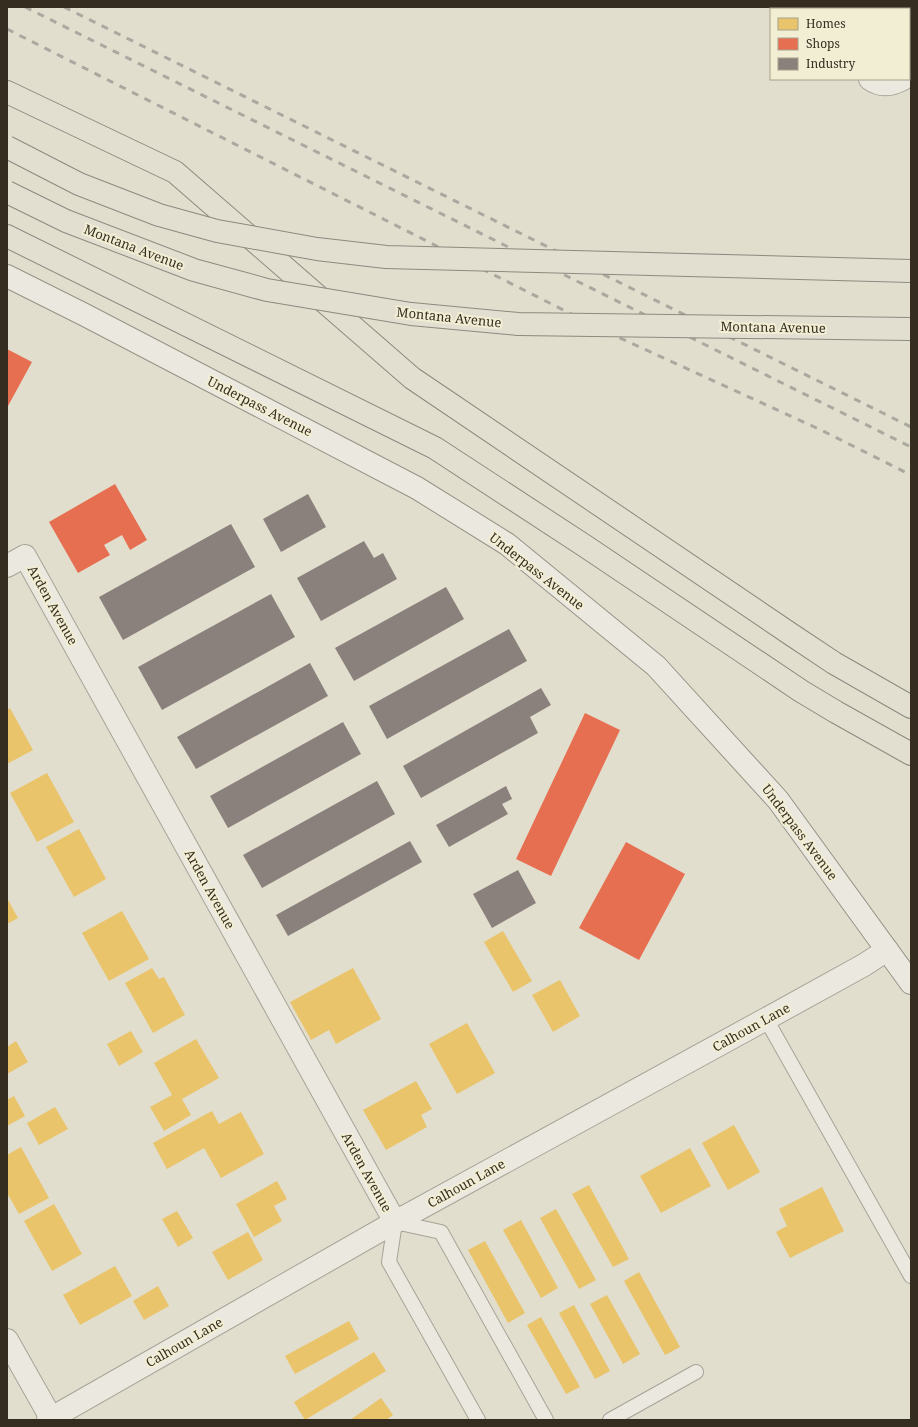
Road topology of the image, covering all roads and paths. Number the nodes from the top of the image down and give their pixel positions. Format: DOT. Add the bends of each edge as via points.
graph roads {
  1 [pos="901,80"];
  2 [pos="876,81"];
  3 [pos="7,92"];
  4 [pos="7,147"];
  5 [pos="7,192"];
  6 [pos="7,236"];
  7 [pos="911,271"];
  8 [pos="7,276"];
  9 [pos="911,330"];
  10 [pos="16,561"];
  11 [pos="911,707"];
  12 [pos="911,754"];
  13 [pos="887,950"];
  14 [pos="911,983"];
  15 [pos="766,1019"];
  16 [pos="394,1222"];
  17 [pos="911,1276"];
  18 [pos="7,1340"];
  19 [pos="696,1372"];
  20 [pos="50,1419"];
  21 [pos="543,1419"];
  22 [pos="478,1420"];
  23 [pos="610,1420"];
  1 -- 2 [label="street" via="888,85"];
  3 -- 11 [label="main road" via="176,172 412,378 834,663"];
  4 -- 7 [label="main road, bridge" via="79,184 159,215 218,231 317,249 386,257"];
  5 -- 9 [label="main road, Montana Avenue, bridge" via="66,221 194,270 267,290 411,314 518,324"];
  6 -- 12 [label="main road" via="435,448 807,694"];
  8 -- 13 [label="street, Underpass Avenue" via="410,485 507,544 656,666 778,800"];
  10 -- 16 [label="street, Arden Avenue"];
  13 -- 14 [label="street, Underpass Avenue"];
  13 -- 15 [label="street, Calhoun Lane"];
  15 -- 16 [label="street, Calhoun Lane"];
  15 -- 17 [label="lane"];
  16 -- 20 [label="street, Calhoun Lane"];
  16 -- 21 [label="lane" via="441,1232"];
  16 -- 22 [label="lane" via="389,1262"];
  18 -- 20 [label="street"];
  19 -- 23 [label="lane"];
}
